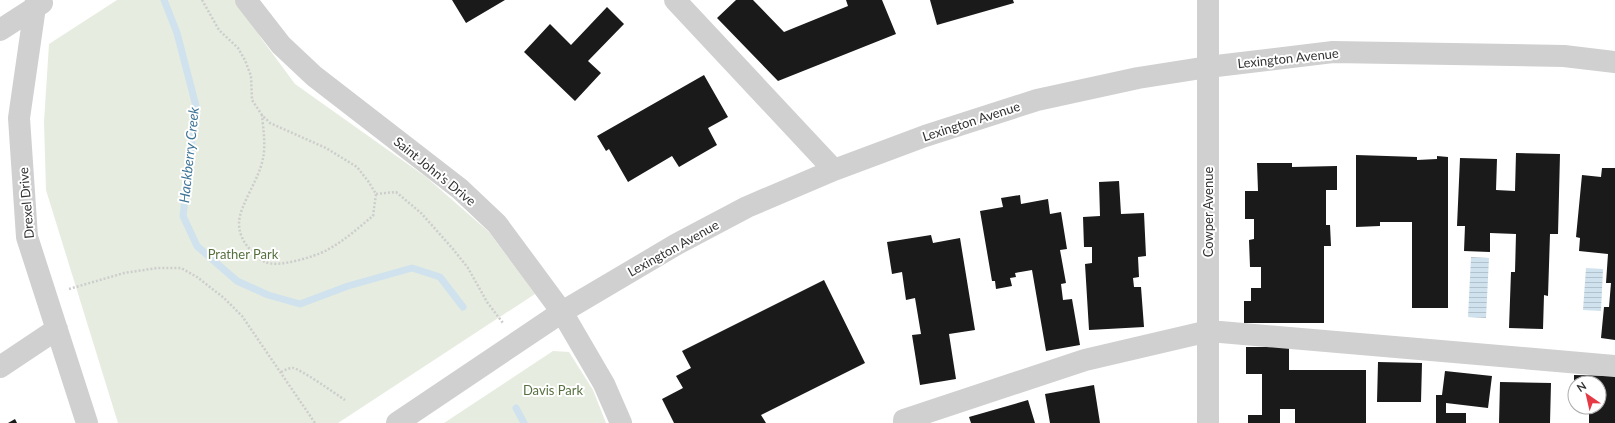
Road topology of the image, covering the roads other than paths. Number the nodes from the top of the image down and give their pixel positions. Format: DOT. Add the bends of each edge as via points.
graph roads {
  1 [pos="675,0"];
  2 [pos="1208,0"];
  3 [pos="39,3"];
  4 [pos="251,3"];
  5 [pos="0,30"];
  6 [pos="1615,62"];
  7 [pos="1208,67"];
  8 [pos="834,170"];
  9 [pos="562,312"];
  10 [pos="57,329"];
  11 [pos="1209,331"];
  12 [pos="1615,366"];
  13 [pos="0,367"];
  14 [pos="87,423"];
  15 [pos="396,423"];
  16 [pos="621,423"];
  17 [pos="904,423"];
  18 [pos="1208,423"];
  1 -- 8 [label="street"];
  2 -- 7 [label="street, Cowper Avenue"];
  3 -- 5 [label="street"];
  3 -- 10 [label="street, Drexel Drive" via="19,118 27,237"];
  4 -- 9 [label="street, Saint John's Drive" via="281,45 314,76 460,189 497,224"];
  6 -- 7 [label="street, Lexington Avenue" via="1557,55 1333,52"];
  7 -- 8 [label="street, Lexington Avenue" via="1138,78 1037,100 925,136"];
  7 -- 11 [label="street, Cowper Avenue"];
  8 -- 9 [label="street, Lexington Avenue" via="747,207 677,244"];
  9 -- 15 [label="street, Lexington Avenue"];
  9 -- 16 [label="street, Saint John's Drive" via="604,384"];
  10 -- 13 [label="street"];
  10 -- 14 [label="street, Drexel Drive"];
  11 -- 12 [label="street"];
  11 -- 17 [label="street" via="1085,360 904,420"];
  11 -- 18 [label="street, Cowper Avenue"];
}
